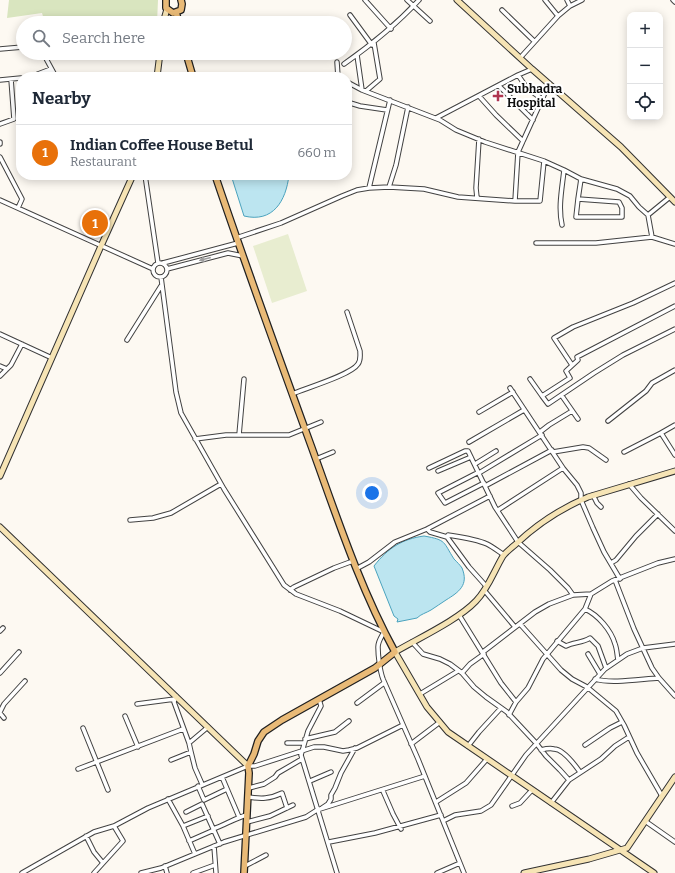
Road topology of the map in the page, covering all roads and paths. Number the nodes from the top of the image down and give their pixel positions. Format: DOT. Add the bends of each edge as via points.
graph roads {
  1 [pos="166,0"];
  2 [pos="365,0"];
  3 [pos="407,0"];
  4 [pos="419,0"];
  5 [pos="457,0"];
  6 [pos="546,0"];
  7 [pos="567,0"];
  8 [pos="582,0"];
  9 [pos="182,1"];
  10 [pos="413,6"];
  11 [pos="570,6"];
  12 [pos="167,10"];
  13 [pos="502,10"];
  14 [pos="176,12"];
  15 [pos="166,16"];
  16 [pos="177,16"];
  17 [pos="558,16"];
  18 [pos="352,18"];
  19 [pos="430,21"];
  20 [pos="390,29"];
  21 [pos="534,41"];
  22 [pos="373,44"];
  23 [pos="16,48"];
  24 [pos="0,49"];
  25 [pos="357,55"];
  26 [pos="352,58"];
  27 [pos="520,58"];
  28 [pos="46,60"];
  29 [pos="159,60"];
  30 [pos="188,60"];
  31 [pos="350,60"];
  32 [pos="337,62"];
  33 [pos="344,64"];
  34 [pos="51,69"];
  35 [pos="532,69"];
  36 [pos="43,72"];
  37 [pos="53,72"];
  38 [pos="158,72"];
  39 [pos="191,72"];
  40 [pos="338,72"];
  41 [pos="518,75"];
  42 [pos="16,78"];
  43 [pos="11,79"];
  44 [pos="0,80"];
  45 [pos="352,84"];
  46 [pos="549,84"];
  47 [pos="500,86"];
  48 [pos="364,90"];
  49 [pos="479,96"];
  50 [pos="542,99"];
  51 [pos="390,100"];
  52 [pos="352,104"];
  53 [pos="408,107"];
  54 [pos="387,110"];
  55 [pos="436,118"];
  56 [pos="533,120"];
  57 [pos="0,124"];
  58 [pos="479,139"];
  59 [pos="523,141"];
  60 [pos="518,152"];
  61 [pos="0,157"];
  62 [pos="544,161"];
  63 [pos="564,170"];
  64 [pos="581,179"];
  65 [pos="131,180"];
  66 [pos="146,180"];
  67 [pos="217,180"];
  68 [pos="389,187"];
  69 [pos="369,188"];
  70 [pos="670,197"];
  71 [pos="477,198"];
  72 [pos="578,199"];
  73 [pos="0,200"];
  74 [pos="515,201"];
  75 [pos="675,202"];
  76 [pos="18,208"];
  77 [pos="648,215"];
  78 [pos="562,225"];
  79 [pos="652,238"];
  80 [pos="237,241"];
  81 [pos="536,243"];
  82 [pos="675,244"];
  83 [pos="101,246"];
  84 [pos="243,256"];
  85 [pos="158,263"];
  86 [pos="163,263"];
  87 [pos="153,269"];
  88 [pos="167,269"];
  89 [pos="161,277"];
  90 [pos="675,283"];
  91 [pos="161,286"];
  92 [pos="675,306"];
  93 [pos="347,312"];
  94 [pos="675,329"];
  95 [pos="0,334"];
  96 [pos="127,340"];
  97 [pos="22,344"];
  98 [pos="52,358"];
  99 [pos="572,365"];
  100 [pos="0,366"];
  101 [pos="7,369"];
  102 [pos="675,370"];
  103 [pos="0,376"];
  104 [pos="244,379"];
  105 [pos="530,379"];
  106 [pos="510,388"];
  107 [pos="513,392"];
  108 [pos="292,394"];
  109 [pos="542,396"];
  110 [pos="562,396"];
  111 [pos="524,410"];
  112 [pos="572,410"];
  113 [pos="479,412"];
  114 [pos="578,420"];
  115 [pos="608,421"];
  116 [pos="321,422"];
  117 [pos="675,425"];
  118 [pos="305,428"];
  119 [pos="541,433"];
  120 [pos="661,433"];
  121 [pos="240,435"];
  122 [pos="195,439"];
  123 [pos="468,442"];
  124 [pos="496,451"];
  125 [pos="552,451"];
  126 [pos="333,452"];
  127 [pos="624,452"];
  128 [pos="675,455"];
  129 [pos="471,457"];
  130 [pos="316,459"];
  131 [pos="606,460"];
  132 [pos="475,464"];
  133 [pos="429,468"];
  134 [pos="563,468"];
  135 [pos="438,471"];
  136 [pos="675,471"];
  137 [pos="479,473"];
  138 [pos="0,476"];
  139 [pos="221,484"];
  140 [pos="629,484"];
  141 [pos="485,485"];
  142 [pos="593,495"];
  143 [pos="490,496"];
  144 [pos="581,500"];
  145 [pos="601,507"];
  146 [pos="498,510"];
  147 [pos="658,514"];
  148 [pos="130,520"];
  149 [pos="0,527"];
  150 [pos="427,529"];
  151 [pos="675,531"];
  152 [pos="447,537"];
  153 [pos="518,542"];
  154 [pos="504,555"];
  155 [pos="675,559"];
  156 [pos="353,561"];
  157 [pos="611,564"];
  158 [pos="356,569"];
  159 [pos="617,579"];
  160 [pos="485,588"];
  161 [pos="290,590"];
  162 [pos="591,594"];
  163 [pos="573,595"];
  164 [pos="585,609"];
  165 [pos="459,615"];
  166 [pos="520,624"];
  167 [pos="515,627"];
  168 [pos="384,632"];
  169 [pos="557,641"];
  170 [pos="412,642"];
  171 [pos="675,644"];
  172 [pos="643,648"];
  173 [pos="19,652"];
  174 [pos="395,652"];
  175 [pos="483,653"];
  176 [pos="546,654"];
  177 [pos="588,654"];
  178 [pos="618,660"];
  179 [pos="380,663"];
  180 [pos="606,668"];
  181 [pos="458,671"];
  182 [pos="0,673"];
  183 [pos="462,673"];
  184 [pos="600,674"];
  185 [pos="659,678"];
  186 [pos="595,679"];
  187 [pos="25,681"];
  188 [pos="384,683"];
  189 [pos="587,687"];
  190 [pos="420,694"];
  191 [pos="675,696"];
  192 [pos="176,698"];
  193 [pos="319,699"];
  194 [pos="516,702"];
  195 [pos="357,703"];
  196 [pos="137,704"];
  197 [pos="501,708"];
  198 [pos="0,713"];
  199 [pos="510,715"];
  200 [pos="125,716"];
  201 [pos="4,718"];
  202 [pos="349,721"];
  203 [pos="440,722"];
  204 [pos="622,722"];
  205 [pos="403,725"];
  206 [pos="208,727"];
  207 [pos="83,728"];
  208 [pos="183,729"];
  209 [pos="629,737"];
  210 [pos="305,741"];
  211 [pos="189,743"];
  212 [pos="287,743"];
  213 [pos="411,744"];
  214 [pos="536,744"];
  215 [pos="585,745"];
  216 [pos="468,746"];
  217 [pos="138,747"];
  218 [pos="355,748"];
  219 [pos="541,750"];
  220 [pos="302,751"];
  221 [pos="191,752"];
  222 [pos="302,759"];
  223 [pos="487,759"];
  224 [pos="171,760"];
  225 [pos="97,763"];
  226 [pos="248,766"];
  227 [pos="78,769"];
  228 [pos="331,772"];
  229 [pos="580,772"];
  230 [pos="425,776"];
  231 [pos="510,776"];
  232 [pos="222,777"];
  233 [pos="569,780"];
  234 [pos="674,780"];
  235 [pos="310,781"];
  236 [pos="202,784"];
  237 [pos="198,786"];
  238 [pos="248,788"];
  239 [pos="227,789"];
  240 [pos="108,790"];
  241 [pos="383,790"];
  242 [pos="532,790"];
  243 [pos="662,796"];
  244 [pos="248,797"];
  245 [pos="168,799"];
  246 [pos="436,802"];
  247 [pos="551,803"];
  248 [pos="293,805"];
  249 [pos="512,806"];
  250 [pos="287,808"];
  251 [pos="317,810"];
  252 [pos="186,812"];
  253 [pos="247,815"];
  254 [pos="441,815"];
  255 [pos="208,816"];
  256 [pos="239,817"];
  257 [pos="443,821"];
  258 [pos="645,821"];
  259 [pos="247,822"];
  260 [pos="114,826"];
  261 [pos="183,826"];
  262 [pos="400,828"];
  263 [pos="214,830"];
  264 [pos="246,835"];
  265 [pos="86,836"];
  266 [pos="189,841"];
  267 [pos="329,842"];
  268 [pos="675,842"];
  269 [pos="220,844"];
  270 [pos="214,846"];
  271 [pos="620,850"];
  272 [pos="195,854"];
  273 [pos="266,855"];
  274 [pos="103,863"];
  275 [pos="460,863"];
  276 [pos="215,865"];
  277 [pos="165,866"];
  278 [pos="245,866"];
  279 [pos="22,873"];
  280 [pos="94,873"];
  281 [pos="141,873"];
  282 [pos="167,873"];
  283 [pos="193,873"];
  284 [pos="216,873"];
  285 [pos="244,873"];
  286 [pos="338,873"];
  287 [pos="437,873"];
  288 [pos="464,873"];
  289 [pos="524,873"];
  290 [pos="654,873"];
  1 -- 12 [label="main road"];
  2 -- 20 [label="street"];
  3 -- 10 [label="street"];
  4 -- 10 [label="street"];
  5 -- 27 [label="main road"];
  6 -- 17 [label="street"];
  7 -- 11 [label="street"];
  8 -- 11 [label="street"];
  9 -- 14 [label="main road" via="180,10"];
  10 -- 19 [label="street"];
  10 -- 20 [label="street"];
  11 -- 17 [label="street"];
  12 -- 14 [label="main road"];
  12 -- 15 [label="main road"];
  13 -- 21 [label="street"];
  14 -- 16 [label="main road"];
  17 -- 21 [label="street"];
  18 -- 22 [label="street"];
  20 -- 22 [label="street"];
  21 -- 27 [label="street"];
  22 -- 25 [label="street"];
  22 -- 48 [label="street" via="380,79"];
  23 -- 24 [label="street"];
  25 -- 26 [label="street"];
  25 -- 48 [label="street"];
  27 -- 35 [label="main road"];
  28 -- 34 [label="street"];
  29 -- 38 [label="main road"];
  30 -- 39 [label="main road"];
  31 -- 33 [label="street"];
  32 -- 40 [label="street"];
  34 -- 36 [label="street"];
  34 -- 37 [label="street"];
  35 -- 41 [label="street"];
  35 -- 46 [label="main road"];
  41 -- 47 [label="street"];
  41 -- 50 [label="street" via="527,88"];
  42 -- 43 [label="street"];
  43 -- 44 [label="street"];
  43 -- 57 [label="street" via="14,119"];
  45 -- 48 [label="street"];
  46 -- 50 [label="street"];
  46 -- 70 [label="main road" via="621,147"];
  47 -- 49 [label="street"];
  47 -- 56 [label="street"];
  48 -- 51 [label="street"];
  49 -- 55 [label="street"];
  49 -- 59 [label="street"];
  50 -- 56 [label="street"];
  51 -- 53 [label="street"];
  51 -- 54 [label="street"];
  52 -- 54 [label="street"];
  53 -- 55 [label="street"];
  53 -- 68 [label="street"];
  54 -- 69 [label="street"];
  55 -- 58 [label="street" via="456,130"];
  56 -- 59 [label="street"];
  58 -- 60 [label="street"];
  58 -- 71 [label="street"];
  59 -- 60 [label="street"];
  60 -- 62 [label="street"];
  60 -- 74 [label="street"];
  61 -- 76 [label="street" via="22,199"];
  62 -- 63 [label="street"];
  62 -- 74 [label="street" via="540,201"];
  63 -- 64 [label="street"];
  63 -- 78 [label="street" via="560,203"];
  64 -- 72 [label="street"];
  64 -- 77 [label="street" via="617,189 630,196"];
  65 -- 83 [label="main road"];
  66 -- 85 [label="street"];
  67 -- 80 [label="main road"];
  68 -- 69 [label="street"];
  68 -- 71 [label="street" via="424,189 458,197"];
  69 -- 80 [label="street" via="342,196"];
  70 -- 75 [label="main road"];
  70 -- 77 [label="street"];
  71 -- 74 [label="street"];
  72 -- 72 [label="street" via="619,202 622,217 576,217"];
  73 -- 76 [label="street"];
  76 -- 83 [label="street"];
  77 -- 79 [label="street"];
  79 -- 81 [label="street" via="596,243"];
  79 -- 82 [label="street"];
  80 -- 84 [label="main road"];
  80 -- 86 [label="street"];
  83 -- 87 [label="street"];
  83 -- 98 [label="main road"];
  84 -- 88 [label="street, one-way" via="228,253"];
  84 -- 108 [label="main road"];
  85 -- 86 [label="street"];
  85 -- 87 [label="street"];
  86 -- 88 [label="street"];
  87 -- 89 [label="street" via="157,276"];
  88 -- 89 [label="street" via="165,276"];
  89 -- 91 [label="street"];
  90 -- 99 [label="street" via="573,327 554,338"];
  91 -- 96 [label="street"];
  91 -- 122 [label="street" via="176,392 181,413"];
  92 -- 99 [label="street" via="585,352 577,357 578,360"];
  93 -- 108 [label="street" via="360,351 358,364 338,377"];
  94 -- 110 [label="street" via="623,355"];
  95 -- 97 [label="street"];
  97 -- 98 [label="street"];
  97 -- 101 [label="street"];
  98 -- 138 [label="main road"];
  99 -- 109 [label="street" via="566,371 570,378"];
  100 -- 101 [label="street"];
  101 -- 103 [label="street"];
  102 -- 115 [label="street" via="652,383 646,391"];
  104 -- 121 [label="street"];
  105 -- 109 [label="street"];
  106 -- 107 [label="street"];
  107 -- 111 [label="street"];
  107 -- 113 [label="street"];
  108 -- 118 [label="main road"];
  109 -- 110 [label="street" via="548,404"];
  110 -- 112 [label="street"];
  111 -- 119 [label="street"];
  111 -- 123 [label="street"];
  112 -- 114 [label="street"];
  112 -- 119 [label="street" via="549,424"];
  116 -- 118 [label="street"];
  117 -- 120 [label="street"];
  118 -- 121 [label="street" via="289,435"];
  118 -- 130 [label="main road"];
  119 -- 125 [label="street"];
  119 -- 137 [label="street"];
  120 -- 127 [label="street"];
  120 -- 128 [label="street"];
  121 -- 122 [label="street"];
  122 -- 139 [label="street"];
  124 -- 132 [label="street"];
  125 -- 131 [label="street" via="583,447 589,448"];
  125 -- 134 [label="street"];
  125 -- 141 [label="street"];
  126 -- 130 [label="street"];
  129 -- 132 [label="street"];
  129 -- 133 [label="street" via="468,451 465,451"];
  129 -- 135 [label="street"];
  130 -- 156 [label="main road"];
  132 -- 137 [label="street"];
  134 -- 144 [label="street" via="577,485"];
  134 -- 146 [label="street"];
  136 -- 140 [label="main road"];
  137 -- 141 [label="street"];
  137 -- 141 [label="street" via="438,493 445,503"];
  139 -- 148 [label="street" via="171,513"];
  139 -- 161 [label="street" via="276,573"];
  140 -- 142 [label="main road"];
  140 -- 147 [label="street"];
  141 -- 143 [label="street"];
  142 -- 144 [label="main road"];
  142 -- 145 [label="street"];
  143 -- 146 [label="street"];
  143 -- 150 [label="street"];
  144 -- 153 [label="main road" via="544,522"];
  144 -- 157 [label="street"];
  146 -- 153 [label="street"];
  147 -- 151 [label="street"];
  147 -- 157 [label="street"];
  149 -- 192 [label="main road"];
  150 -- 152 [label="street"];
  150 -- 158 [label="street" via="395,542"];
  152 -- 154 [label="street" via="456,536 479,541"];
  152 -- 160 [label="street"];
  153 -- 154 [label="main road"];
  153 -- 163 [label="street"];
  154 -- 160 [label="main road"];
  155 -- 159 [label="street"];
  156 -- 158 [label="main road"];
  156 -- 161 [label="street"];
  157 -- 159 [label="street"];
  158 -- 168 [label="main road"];
  159 -- 162 [label="street"];
  159 -- 172 [label="street"];
  160 -- 165 [label="main road" via="477,600"];
  160 -- 167 [label="street"];
  161 -- 168 [label="street"];
  162 -- 163 [label="street"];
  162 -- 164 [label="street"];
  163 -- 166 [label="street" via="549,604"];
  164 -- 169 [label="street"];
  164 -- 178 [label="street" via="598,617 604,625 615,644"];
  165 -- 170 [label="main road"];
  165 -- 175 [label="street"];
  166 -- 167 [label="street"];
  166 -- 176 [label="street"];
  167 -- 175 [label="street"];
  168 -- 174 [label="main road"];
  168 -- 179 [label="street" via="378,647"];
  169 -- 176 [label="street"];
  169 -- 180 [label="street" via="566,646 574,642 582,643 590,638 598,646"];
  170 -- 174 [label="main road"];
  170 -- 181 [label="street" via="423,654 444,661"];
  171 -- 172 [label="street"];
  172 -- 178 [label="street"];
  172 -- 185 [label="street"];
  173 -- 182 [label="street"];
  174 -- 179 [label="main road"];
  174 -- 190 [label="main road"];
  175 -- 183 [label="street"];
  175 -- 194 [label="street"];
  176 -- 189 [label="street" via="572,679"];
  176 -- 194 [label="street" via="528,688"];
  177 -- 184 [label="street"];
  178 -- 180 [label="street"];
  179 -- 188 [label="street"];
  179 -- 193 [label="main road"];
  180 -- 184 [label="street"];
  181 -- 183 [label="street"];
  181 -- 190 [label="street"];
  183 -- 197 [label="street" via="474,687"];
  184 -- 186 [label="street"];
  185 -- 186 [label="street" via="611,681"];
  185 -- 191 [label="street"];
  186 -- 189 [label="street"];
  187 -- 198 [label="street" via="4,704"];
  188 -- 195 [label="street"];
  188 -- 205 [label="street"];
  189 -- 204 [label="street" via="616,711"];
  189 -- 214 [label="street"];
  190 -- 203 [label="main road"];
  192 -- 196 [label="street"];
  192 -- 206 [label="main road"];
  192 -- 208 [label="street" via="174,702"];
  193 -- 210 [label="street" via="321,706"];
  193 -- 226 [label="main road" via="264,732"];
  194 -- 199 [label="street"];
  197 -- 199 [label="street"];
  197 -- 216 [label="street"];
  198 -- 201 [label="street"];
  199 -- 214 [label="street"];
  200 -- 217 [label="street"];
  202 -- 210 [label="street" via="336,732"];
  203 -- 213 [label="street"];
  203 -- 216 [label="main road" via="448,732"];
  204 -- 209 [label="street"];
  204 -- 215 [label="street"];
  205 -- 213 [label="street"];
  205 -- 218 [label="street"];
  206 -- 211 [label="street"];
  206 -- 226 [label="main road"];
  207 -- 225 [label="street"];
  208 -- 211 [label="street"];
  208 -- 217 [label="street"];
  209 -- 229 [label="street"];
  209 -- 243 [label="street"];
  210 -- 212 [label="street"];
  210 -- 220 [label="street"];
  211 -- 221 [label="street"];
  213 -- 230 [label="street"];
  214 -- 219 [label="street"];
  214 -- 231 [label="street"];
  216 -- 223 [label="main road"];
  217 -- 225 [label="street"];
  218 -- 220 [label="street" via="343,751 324,747"];
  218 -- 251 [label="street" via="341,773 331,800"];
  219 -- 229 [label="street" via="559,750"];
  219 -- 233 [label="street"];
  220 -- 222 [label="street"];
  220 -- 226 [label="street"];
  221 -- 224 [label="street"];
  221 -- 236 [label="street"];
  222 -- 235 [label="street"];
  222 -- 238 [label="street" via="264,784"];
  223 -- 231 [label="main road"];
  223 -- 246 [label="street" via="466,783"];
  225 -- 227 [label="street"];
  225 -- 240 [label="street"];
  226 -- 232 [label="street"];
  226 -- 238 [label="main road"];
  228 -- 235 [label="street"];
  229 -- 233 [label="street"];
  230 -- 241 [label="street"];
  230 -- 246 [label="street"];
  231 -- 242 [label="main road"];
  231 -- 257 [label="street" via="486,809"];
  232 -- 236 [label="street"];
  232 -- 239 [label="street"];
  233 -- 247 [label="street"];
  234 -- 243 [label="main road"];
  235 -- 251 [label="street"];
  236 -- 237 [label="street"];
  237 -- 239 [label="street" via="204,800"];
  237 -- 245 [label="street"];
  238 -- 244 [label="main road"];
  239 -- 256 [label="street"];
  241 -- 251 [label="street"];
  241 -- 262 [label="street"];
  242 -- 247 [label="main road"];
  242 -- 249 [label="street" via="520,803"];
  243 -- 258 [label="main road"];
  244 -- 250 [label="street" via="269,798 282,793"];
  244 -- 253 [label="main road"];
  245 -- 260 [label="street"];
  245 -- 261 [label="street"];
  246 -- 254 [label="street"];
  247 -- 271 [label="main road"];
  248 -- 250 [label="street"];
  250 -- 259 [label="street"];
  251 -- 264 [label="street" via="306,817"];
  251 -- 267 [label="street"];
  252 -- 255 [label="street" via="202,804"];
  253 -- 256 [label="street"];
  253 -- 259 [label="main road"];
  254 -- 257 [label="street"];
  254 -- 262 [label="street"];
  255 -- 261 [label="street"];
  255 -- 263 [label="street"];
  256 -- 263 [label="street"];
  257 -- 275 [label="street"];
  258 -- 268 [label="street"];
  258 -- 271 [label="main road" via="627,848"];
  259 -- 264 [label="main road"];
  260 -- 265 [label="street"];
  260 -- 274 [label="street" via="123,841"];
  261 -- 266 [label="street"];
  262 -- 267 [label="street"];
  263 -- 266 [label="street"];
  263 -- 269 [label="street"];
  264 -- 269 [label="street"];
  264 -- 278 [label="main road"];
  265 -- 274 [label="street"];
  265 -- 279 [label="street"];
  266 -- 272 [label="street"];
  267 -- 286 [label="street"];
  269 -- 270 [label="street"];
  270 -- 272 [label="street"];
  270 -- 276 [label="street"];
  271 -- 289 [label="main road"];
  271 -- 290 [label="main road"];
  272 -- 277 [label="street"];
  273 -- 278 [label="street"];
  274 -- 280 [label="street"];
  275 -- 287 [label="street"];
  275 -- 288 [label="street"];
  276 -- 283 [label="street"];
  276 -- 284 [label="street"];
  277 -- 281 [label="street"];
  277 -- 282 [label="street"];
  278 -- 285 [label="main road"];
}
